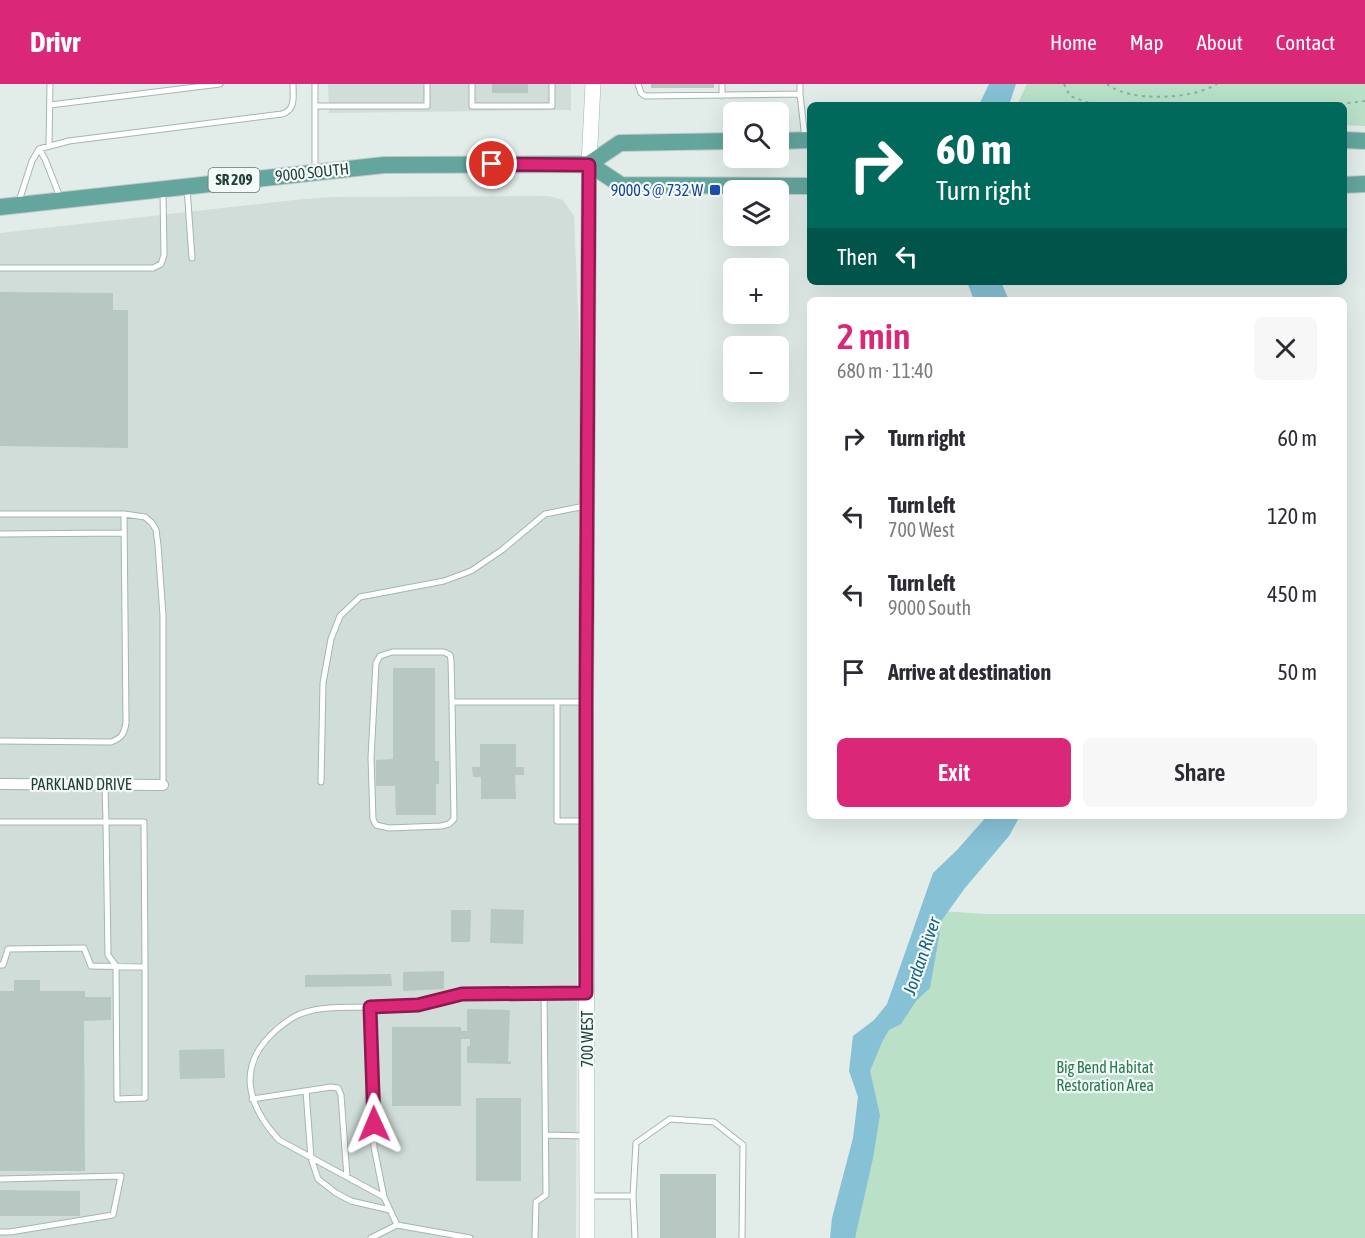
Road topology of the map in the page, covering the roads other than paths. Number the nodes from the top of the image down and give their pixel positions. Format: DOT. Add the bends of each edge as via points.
graph roads {
  1 [pos="50,84"];
  2 [pos="220,84"];
  3 [pos="293,84"];
  4 [pos="315,84"];
  5 [pos="427,84"];
  6 [pos="472,84"];
  7 [pos="552,84"];
  8 [pos="593,84"];
  9 [pos="638,84"];
  10 [pos="722,84"];
  11 [pos="800,84"];
  12 [pos="664,88"];
  13 [pos="676,88"];
  14 [pos="690,88"];
  15 [pos="702,88"];
  16 [pos="800,94"];
  17 [pos="664,96"];
  18 [pos="676,96"];
  19 [pos="690,96"];
  20 [pos="702,96"];
  21 [pos="722,96"];
  22 [pos="50,105"];
  23 [pos="315,106"];
  24 [pos="807,134"];
  25 [pos="807,140"];
  26 [pos="1347,140"];
  27 [pos="723,141"];
  28 [pos="789,141"];
  29 [pos="1365,141"];
  30 [pos="49,146"];
  31 [pos="39,149"];
  32 [pos="589,165"];
  33 [pos="315,172"];
  34 [pos="1365,184"];
  35 [pos="1347,185"];
  36 [pos="187,186"];
  37 [pos="807,186"];
  38 [pos="163,188"];
  39 [pos="61,200"];
  40 [pos="18,205"];
  41 [pos="0,207"];
  42 [pos="192,258"];
  43 [pos="0,268"];
  44 [pos="587,506"];
  45 [pos="0,514"];
  46 [pos="124,514"];
  47 [pos="124,532"];
  48 [pos="0,534"];
  49 [pos="452,702"];
  50 [pos="557,702"];
  51 [pos="586,702"];
  52 [pos="0,741"];
  53 [pos="321,782"];
  54 [pos="0,784"];
  55 [pos="105,784"];
  56 [pos="163,785"];
  57 [pos="586,821"];
  58 [pos="0,822"];
  59 [pos="106,822"];
  60 [pos="0,965"];
  61 [pos="116,966"];
  62 [pos="145,967"];
  63 [pos="544,992"];
  64 [pos="586,993"];
  65 [pos="370,1007"];
  66 [pos="306,1091"];
  67 [pos="252,1099"];
  68 [pos="546,1135"];
  69 [pos="587,1136"];
  70 [pos="311,1158"];
  71 [pos="347,1177"];
  72 [pos="0,1179"];
  73 [pos="587,1196"];
  74 [pos="633,1196"];
  75 [pos="384,1197"];
  76 [pos="390,1210"];
  77 [pos="397,1225"];
  78 [pos="0,1232"];
  79 [pos="370,1238"];
  80 [pos="470,1238"];
  81 [pos="535,1238"];
  82 [pos="587,1238"];
  83 [pos="635,1238"];
  84 [pos="742,1238"];
  1 -- 22 [label="lane"];
  2 -- 22 [label="lane"];
  3 -- 30 [label="lane" via="293,106 282,114"];
  4 -- 23 [label="lane"];
  5 -- 23 [label="lane" via="427,106"];
  6 -- 7 [label="lane" via="472,106 552,106"];
  8 -- 32 [label="street, 700 WEST"];
  9 -- 17 [label="lane" via="645,96"];
  10 -- 21 [label="lane"];
  11 -- 16 [label="lane"];
  12 -- 17 [label="lane"];
  13 -- 18 [label="lane"];
  14 -- 19 [label="lane"];
  15 -- 20 [label="lane"];
  16 -- 21 [label="lane"];
  16 -- 24 [label="lane"];
  17 -- 18 [label="lane"];
  18 -- 19 [label="lane"];
  19 -- 20 [label="lane"];
  20 -- 21 [label="lane"];
  22 -- 30 [label="lane"];
  23 -- 33 [label="lane"];
  25 -- 28 [label="main road"];
  26 -- 29 [label="main road"];
  27 -- 32 [label="main road" via="620,143"];
  30 -- 31 [label="lane"];
  31 -- 39 [label="lane"];
  31 -- 40 [label="lane"];
  32 -- 33 [label="main road, 9000 SOUTH / SR 209" via="384,165"];
  32 -- 37 [label="main road" via="621,185"];
  32 -- 44 [label="street, 700 WEST"];
  33 -- 36 [label="main road, 9000 SOUTH / SR 209"];
  34 -- 35 [label="main road"];
  36 -- 38 [label="main road, 9000 SOUTH / SR 209"];
  36 -- 42 [label="lane"];
  38 -- 39 [label="main road, 9000 SOUTH / SR 209"];
  38 -- 43 [label="lane" via="164,255 153,268"];
  39 -- 40 [label="main road, 9000 SOUTH / SR 209"];
  40 -- 41 [label="main road, 9000 SOUTH / SR 209"];
  44 -- 51 [label="street, 700 WEST"];
  44 -- 53 [label="lane" via="545,514 471,571 444,581 360,597 340,616 331,639 323,683"];
  45 -- 46 [label="lane"];
  46 -- 47 [label="lane"];
  46 -- 56 [label="lane" via="145,517 152,523 157,538 163,616"];
  47 -- 48 [label="lane"];
  47 -- 52 [label="lane" via="124,734 111,742"];
  49 -- 49 [label="lane" via="451,660 444,652 392,652 380,656 376,663 371,758 376,825 441,826 454,819"];
  49 -- 50 [label="lane"];
  50 -- 51 [label="lane"];
  50 -- 57 [label="lane" via="557,821"];
  51 -- 57 [label="street, 700 WEST"];
  54 -- 55 [label="street, PARKLAND DRIVE"];
  55 -- 56 [label="street, PARKLAND DRIVE"];
  55 -- 59 [label="lane"];
  57 -- 64 [label="street, 700 WEST"];
  58 -- 59 [label="lane"];
  59 -- 61 [label="lane" via="108,955"];
  59 -- 62 [label="lane" via="144,822"];
  60 -- 61 [label="lane" via="8,949 84,948 91,966"];
  61 -- 62 [label="lane"];
  61 -- 62 [label="lane" via="117,1099 145,1098"];
  63 -- 64 [label="lane"];
  63 -- 65 [label="lane" via="462,994 418,1005"];
  63 -- 68 [label="lane"];
  64 -- 69 [label="street, 700 WEST"];
  65 -- 67 [label="lane" via="304,1012 282,1025 253,1061 249,1075"];
  65 -- 75 [label="lane" via="374,1147"];
  66 -- 67 [label="lane"];
  66 -- 70 [label="lane"];
  66 -- 71 [label="lane" via="338,1088"];
  67 -- 70 [label="lane" via="279,1140"];
  68 -- 69 [label="lane"];
  68 -- 81 [label="lane" via="546,1195 536,1202"];
  69 -- 73 [label="street, 700 WEST"];
  70 -- 71 [label="lane"];
  70 -- 76 [label="lane" via="318,1179 336,1193 351,1201"];
  71 -- 75 [label="lane"];
  72 -- 78 [label="lane" via="121,1176 113,1215"];
  73 -- 74 [label="lane"];
  73 -- 82 [label="street, 700 WEST"];
  74 -- 83 [label="lane"];
  74 -- 84 [label="lane" via="636,1143 670,1119 714,1122 743,1145"];
  75 -- 76 [label="lane"];
  76 -- 77 [label="lane"];
  77 -- 79 [label="lane"];
  77 -- 80 [label="lane"];
}
